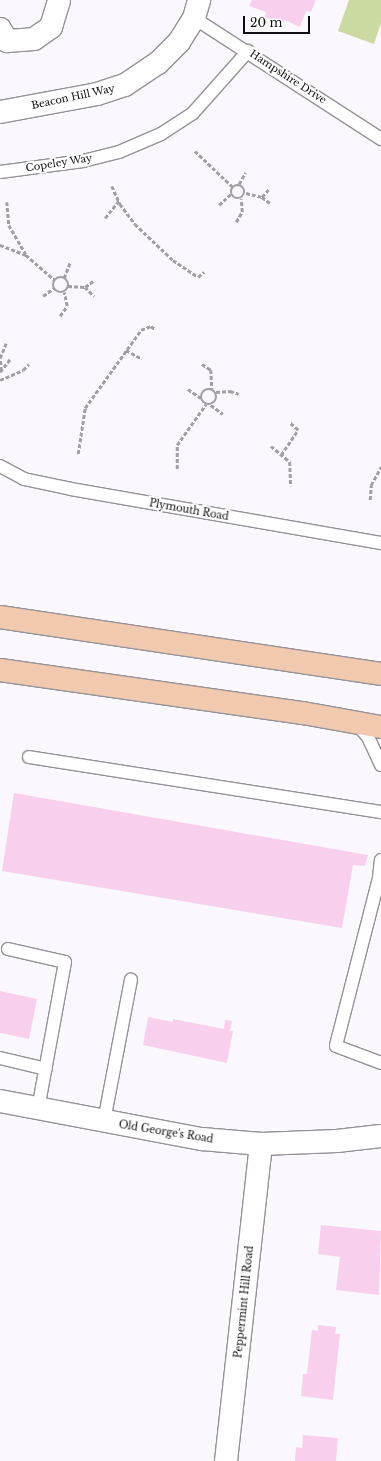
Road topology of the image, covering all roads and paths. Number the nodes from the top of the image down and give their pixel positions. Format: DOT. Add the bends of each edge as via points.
graph roads {
  1 [pos="59,0"];
  2 [pos="197,9"];
  3 [pos="0,30"];
  4 [pos="248,51"];
  5 [pos="0,112"];
  6 [pos="381,139"];
  7 [pos="195,151"];
  8 [pos="0,172"];
  9 [pos="245,173"];
  10 [pos="239,184"];
  11 [pos="112,186"];
  12 [pos="232,187"];
  13 [pos="269,189"];
  14 [pos="246,193"];
  15 [pos="231,194"];
  16 [pos="262,197"];
  17 [pos="242,199"];
  18 [pos="119,201"];
  19 [pos="7,202"];
  20 [pos="270,203"];
  21 [pos="219,205"];
  22 [pos="105,218"];
  23 [pos="236,222"];
  24 [pos="0,244"];
  25 [pos="26,255"];
  26 [pos="70,262"];
  27 [pos="204,272"];
  28 [pos="64,278"];
  29 [pos="55,280"];
  30 [pos="93,281"];
  31 [pos="68,286"];
  32 [pos="86,287"];
  33 [pos="54,288"];
  34 [pos="64,292"];
  35 [pos="44,296"];
  36 [pos="94,296"];
  37 [pos="60,316"];
  38 [pos="155,329"];
  39 [pos="6,343"];
  40 [pos="126,350"];
  41 [pos="10,359"];
  42 [pos="142,359"];
  43 [pos="29,364"];
  44 [pos="202,364"];
  45 [pos="0,372"];
  46 [pos="0,380"];
  47 [pos="212,389"];
  48 [pos="188,390"];
  49 [pos="216,392"];
  50 [pos="239,394"];
  51 [pos="201,398"];
  52 [pos="206,404"];
  53 [pos="211,404"];
  54 [pos="223,414"];
  55 [pos="290,423"];
  56 [pos="271,446"];
  57 [pos="78,454"];
  58 [pos="281,455"];
  59 [pos="0,466"];
  60 [pos="381,467"];
  61 [pos="177,469"];
  62 [pos="291,486"];
  63 [pos="370,500"];
  64 [pos="381,543"];
  65 [pos="0,617"];
  66 [pos="0,670"];
  67 [pos="381,674"];
  68 [pos="356,723"];
  69 [pos="381,727"];
  70 [pos="29,757"];
  71 [pos="381,765"];
  72 [pos="381,812"];
  73 [pos="381,860"];
  74 [pos="380,879"];
  75 [pos="8,949"];
  76 [pos="131,980"];
  77 [pos="0,1058"];
  78 [pos="381,1063"];
  79 [pos="46,1069"];
  80 [pos="0,1101"];
  81 [pos="38,1109"];
  82 [pos="104,1122"];
  83 [pos="381,1136"];
  84 [pos="261,1144"];
  85 [pos="226,1461"];
  1 -- 3 [label="street" via="52,27 34,39 7,41"];
  2 -- 4 [label="lane, Hampshire Drive"];
  2 -- 5 [label="street, Beacon Hill Way" via="179,42 158,63 126,85 97,94"];
  4 -- 6 [label="lane, Hampshire Drive"];
  4 -- 8 [label="lane, Copeley Way" via="193,113 161,134 119,152 83,161"];
  7 -- 12 [label="path"];
  9 -- 10 [label="path"];
  10 -- 12 [label="path"];
  10 -- 14 [label="path"];
  11 -- 18 [label="path"];
  12 -- 15 [label="path"];
  13 -- 16 [label="path"];
  14 -- 16 [label="path"];
  14 -- 17 [label="path"];
  15 -- 17 [label="path" via="234,198"];
  15 -- 21 [label="path"];
  16 -- 20 [label="path"];
  17 -- 23 [label="path" via="242,212"];
  18 -- 22 [label="path"];
  18 -- 27 [label="path" via="135,224 173,260 198,278"];
  19 -- 25 [label="path" via="9,225"];
  24 -- 25 [label="path"];
  25 -- 29 [label="path"];
  26 -- 28 [label="path"];
  28 -- 29 [label="path"];
  28 -- 31 [label="path"];
  29 -- 33 [label="path"];
  30 -- 32 [label="path"];
  31 -- 32 [label="path"];
  31 -- 34 [label="path"];
  32 -- 36 [label="path"];
  33 -- 34 [label="path"];
  33 -- 35 [label="path"];
  34 -- 37 [label="path" via="67,306"];
  38 -- 40 [label="path" via="151,326 141,330"];
  39 -- 45 [label="path" via="0,358"];
  40 -- 42 [label="path"];
  40 -- 57 [label="path" via="85,408"];
  41 -- 45 [label="path"];
  43 -- 46 [label="path" via="23,370"];
  44 -- 47 [label="path" via="211,370"];
  47 -- 49 [label="path"];
  47 -- 51 [label="path" via="204,391"];
  48 -- 51 [label="path"];
  49 -- 50 [label="path" via="230,390"];
  49 -- 53 [label="path" via="216,400"];
  51 -- 52 [label="path"];
  52 -- 53 [label="path"];
  52 -- 61 [label="path" via="177,445"];
  53 -- 54 [label="path"];
  55 -- 58 [label="path" via="298,430"];
  56 -- 58 [label="path"];
  58 -- 62 [label="path" via="290,462"];
  59 -- 64 [label="lane, Plymouth Road" via="24,479 71,489"];
  60 -- 63 [label="path" via="371,485"];
  65 -- 67 [label="highway"];
  66 -- 68 [label="highway" via="303,712"];
  68 -- 69 [label="highway"];
  68 -- 71 [label="lane" via="368,737"];
  70 -- 72 [label="lane"];
  73 -- 74 [label="lane"];
  74 -- 78 [label="lane" via="336,1046"];
  75 -- 79 [label="lane" via="65,962"];
  76 -- 82 [label="lane"];
  77 -- 79 [label="lane"];
  79 -- 81 [label="lane"];
  80 -- 81 [label="street, Old George's Road"];
  81 -- 82 [label="street, Old George's Road"];
  82 -- 84 [label="street, Old George's Road" via="202,1139"];
  83 -- 84 [label="street, Old George's Road" via="337,1141"];
  84 -- 85 [label="street, Peppermint Hill Road"];
}
